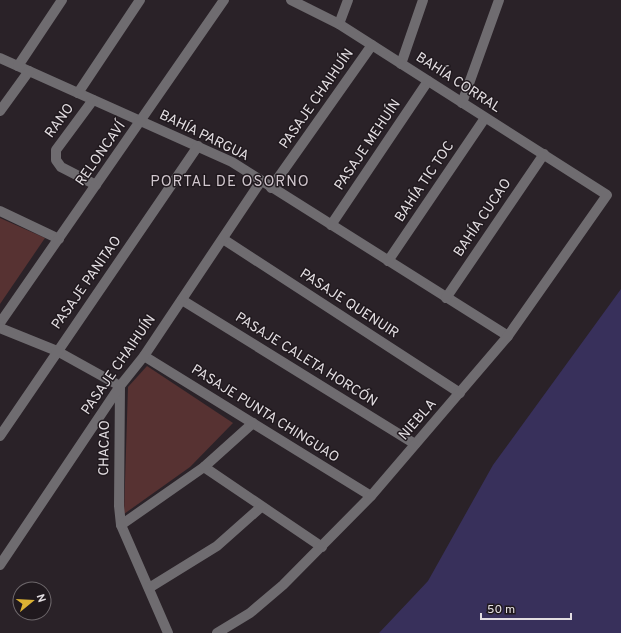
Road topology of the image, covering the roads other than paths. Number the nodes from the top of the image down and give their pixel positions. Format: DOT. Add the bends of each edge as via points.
graph roads {
  1 [pos="62,0"];
  2 [pos="140,0"];
  3 [pos="224,0"];
  4 [pos="291,0"];
  5 [pos="348,0"];
  6 [pos="423,0"];
  7 [pos="499,0"];
  8 [pos="339,24"];
  9 [pos="372,45"];
  10 [pos="0,58"];
  11 [pos="401,64"];
  12 [pos="18,66"];
  13 [pos="29,71"];
  14 [pos="428,81"];
  15 [pos="78,93"];
  16 [pos="93,100"];
  17 [pos="462,103"];
  18 [pos="0,111"];
  19 [pos="485,118"];
  20 [pos="140,121"];
  21 [pos="198,146"];
  22 [pos="544,154"];
  23 [pos="261,181"];
  24 [pos="96,185"];
  25 [pos="271,188"];
  26 [pos="607,195"];
  27 [pos="0,211"];
  28 [pos="331,225"];
  29 [pos="59,239"];
  30 [pos="223,239"];
  31 [pos="388,261"];
  32 [pos="446,298"];
  33 [pos="182,300"];
  34 [pos="0,323"];
  35 [pos="0,328"];
  36 [pos="508,336"];
  37 [pos="57,351"];
  38 [pos="144,356"];
  39 [pos="120,386"];
  40 [pos="460,393"];
  41 [pos="253,423"];
  42 [pos="0,436"];
  43 [pos="415,444"];
  44 [pos="204,467"];
  45 [pos="371,496"];
  46 [pos="261,507"];
  47 [pos="121,525"];
  48 [pos="322,547"];
  49 [pos="0,565"];
  50 [pos="149,588"];
  51 [pos="168,633"];
  52 [pos="217,633"];
  1 -- 12 [label="street"];
  2 -- 15 [label="street, RANO"];
  3 -- 20 [label="street, RELONCAVÍ"];
  4 -- 8 [label="street, BAHÍA CORRAL"];
  5 -- 8 [label="street"];
  6 -- 11 [label="street"];
  7 -- 17 [label="street"];
  8 -- 9 [label="street, BAHÍA CORRAL"];
  9 -- 11 [label="street, BAHÍA CORRAL"];
  9 -- 25 [label="street, PASAJE CHAIHUÍN"];
  10 -- 12 [label="street, BAHÍA PARGUA"];
  11 -- 14 [label="street, BAHÍA CORRAL"];
  12 -- 13 [label="street, BAHÍA PARGUA"];
  13 -- 15 [label="street, BAHÍA PARGUA"];
  13 -- 18 [label="street"];
  14 -- 17 [label="street, BAHÍA CORRAL"];
  14 -- 28 [label="street, PASAJE MEHUÍN"];
  15 -- 16 [label="street, BAHÍA PARGUA"];
  16 -- 20 [label="street, BAHÍA PARGUA"];
  16 -- 24 [label="street, RANO" via="56,150 56,160 61,167"];
  17 -- 19 [label="street, BAHÍA CORRAL"];
  19 -- 22 [label="street, BAHÍA CORRAL"];
  19 -- 31 [label="street, BAHÍA TIC TOC"];
  20 -- 21 [label="street, BAHÍA PARGUA"];
  20 -- 24 [label="street, RELONCAVÍ"];
  21 -- 23 [label="street, BAHÍA PARGUA" via="232,162"];
  21 -- 37 [label="street, PASAJE PANITAO"];
  22 -- 26 [label="street, BAHÍA CORRAL"];
  22 -- 32 [label="street, BAHÍA CUCAO"];
  23 -- 25 [label="street, BAHÍA PARGUA"];
  23 -- 30 [label="street, PASAJE CHAIHUÍN"];
  24 -- 29 [label="street, RELONCAVÍ"];
  25 -- 28 [label="street, BAHÍA PARGUA"];
  26 -- 36 [label="street, NIEBLA"];
  27 -- 29 [label="street"];
  28 -- 31 [label="street, BAHÍA PARGUA"];
  29 -- 34 [label="street, RELONCAVÍ"];
  30 -- 33 [label="street, PASAJE CHAIHUÍN"];
  30 -- 40 [label="street, PASAJE QUENUIR"];
  31 -- 32 [label="street, BAHÍA PARGUA"];
  32 -- 36 [label="street, BAHÍA PARGUA"];
  33 -- 38 [label="street, PASAJE CHAIHUÍN"];
  33 -- 43 [label="street, PASAJE CALETA HORCÓN"];
  35 -- 37 [label="street"];
  36 -- 40 [label="street, NIEBLA"];
  37 -- 39 [label="street"];
  37 -- 42 [label="street, PASAJE PANITAO"];
  38 -- 39 [label="street, PASAJE CHAIHUÍN"];
  38 -- 41 [label="street, PASAJE PUNTA CHINGUAO"];
  39 -- 47 [label="street, CHACAO" via="118,506"];
  39 -- 49 [label="street, PASAJE CHAIHUÍN"];
  40 -- 43 [label="street, NIEBLA"];
  41 -- 44 [label="street"];
  41 -- 45 [label="street, PASAJE PUNTA CHINGUAO"];
  43 -- 45 [label="street, NIEBLA"];
  44 -- 46 [label="street"];
  44 -- 47 [label="street"];
  45 -- 48 [label="street, NIEBLA"];
  46 -- 48 [label="street"];
  46 -- 50 [label="street" via="217,546"];
  47 -- 50 [label="street, CHACAO"];
  48 -- 52 [label="street, NIEBLA" via="250,613"];
  50 -- 51 [label="street, CHACAO"];
}
